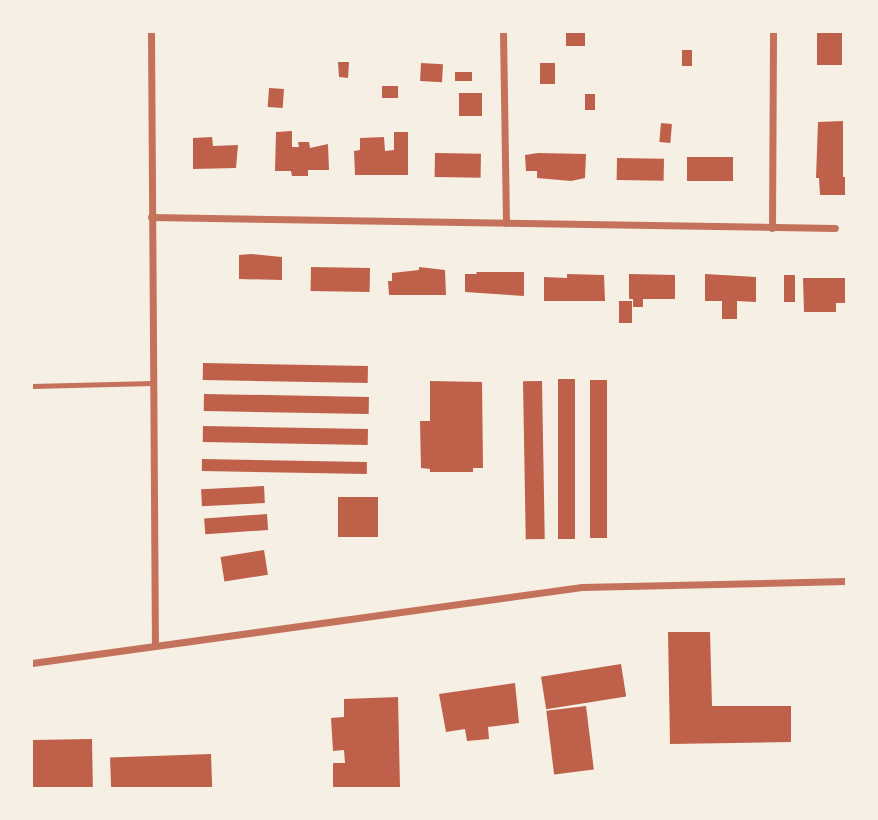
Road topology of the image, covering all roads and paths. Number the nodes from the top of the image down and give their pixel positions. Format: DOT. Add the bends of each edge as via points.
graph roads {
  1 [pos="151,32"];
  2 [pos="503,32"];
  3 [pos="773,32"];
  4 [pos="151,217"];
  5 [pos="506,223"];
  6 [pos="772,228"];
  7 [pos="835,228"];
  8 [pos="153,383"];
  9 [pos="32,386"];
  10 [pos="846,581"];
  11 [pos="155,645"];
  12 [pos="32,663"];
  1 -- 4 [label="street"];
  2 -- 5 [label="street"];
  3 -- 6 [label="street"];
  4 -- 5 [label="street"];
  4 -- 8 [label="street"];
  5 -- 6 [label="street"];
  6 -- 7 [label="street"];
  8 -- 9 [label="lane"];
  8 -- 11 [label="street"];
  10 -- 11 [label="street" via="582,587"];
  11 -- 12 [label="street"];
}
